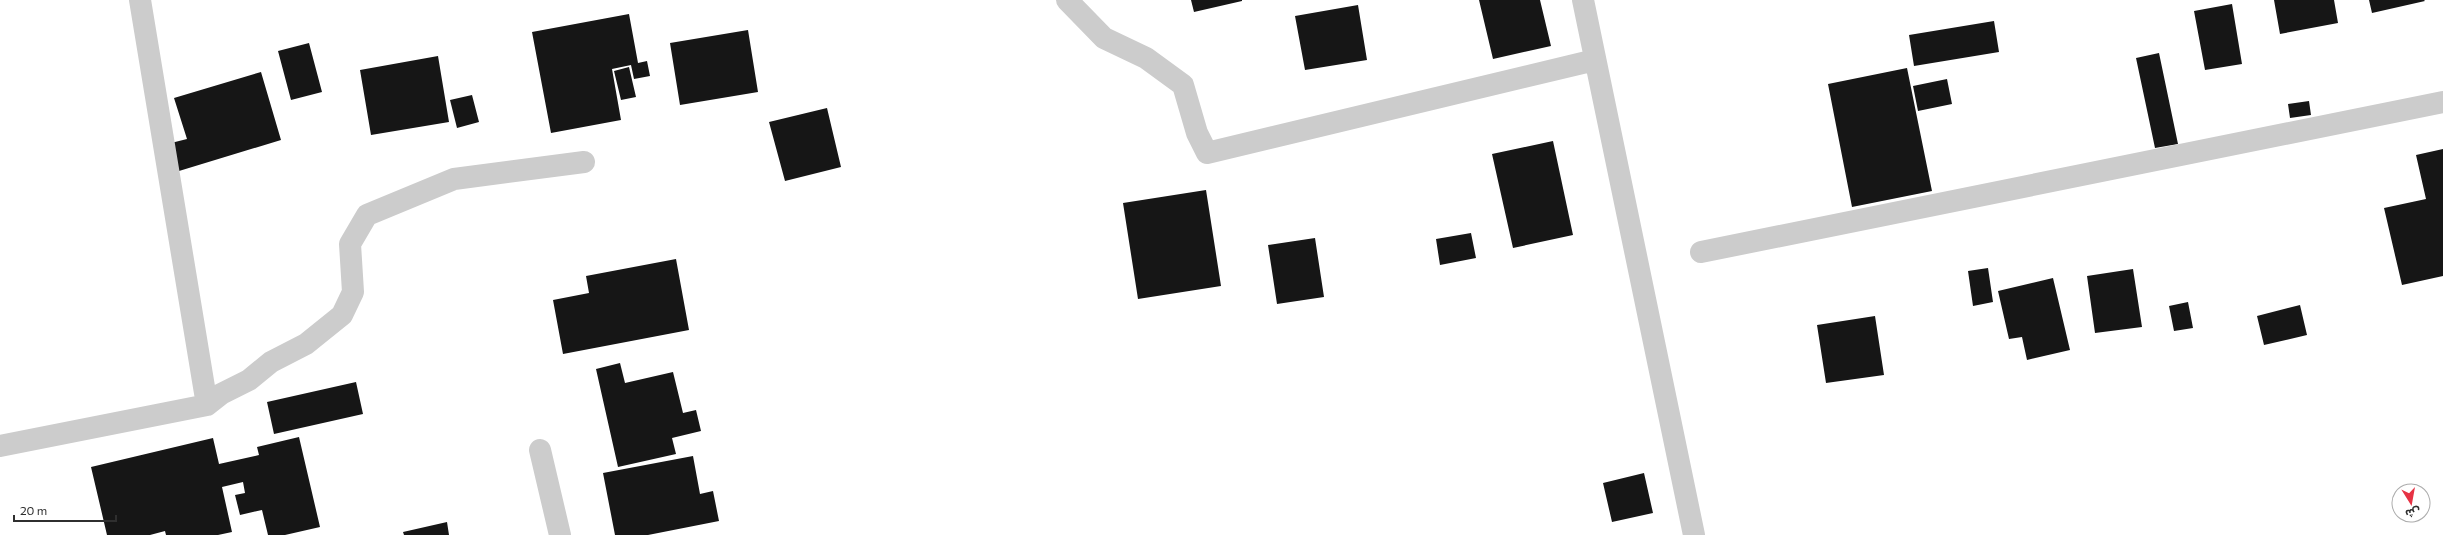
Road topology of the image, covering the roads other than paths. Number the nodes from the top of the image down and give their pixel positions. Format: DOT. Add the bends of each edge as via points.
graph roads {
  1 [pos="140,0"];
  2 [pos="1067,0"];
  3 [pos="1583,0"];
  4 [pos="1595,60"];
  5 [pos="2443,102"];
  6 [pos="584,162"];
  7 [pos="1701,252"];
  8 [pos="207,405"];
  9 [pos="0,446"];
  10 [pos="540,450"];
  11 [pos="560,535"];
  12 [pos="1694,535"];
  1 -- 8 [label="street"];
  2 -- 4 [label="street" via="1104,38 1146,58 1183,85 1197,133 1207,153"];
  3 -- 4 [label="street"];
  4 -- 12 [label="street"];
  5 -- 7 [label="street"];
  6 -- 8 [label="street" via="454,180 367,215 350,244 353,292 342,315 306,344 271,362 249,380"];
  8 -- 9 [label="street"];
  10 -- 11 [label="street"];
}
